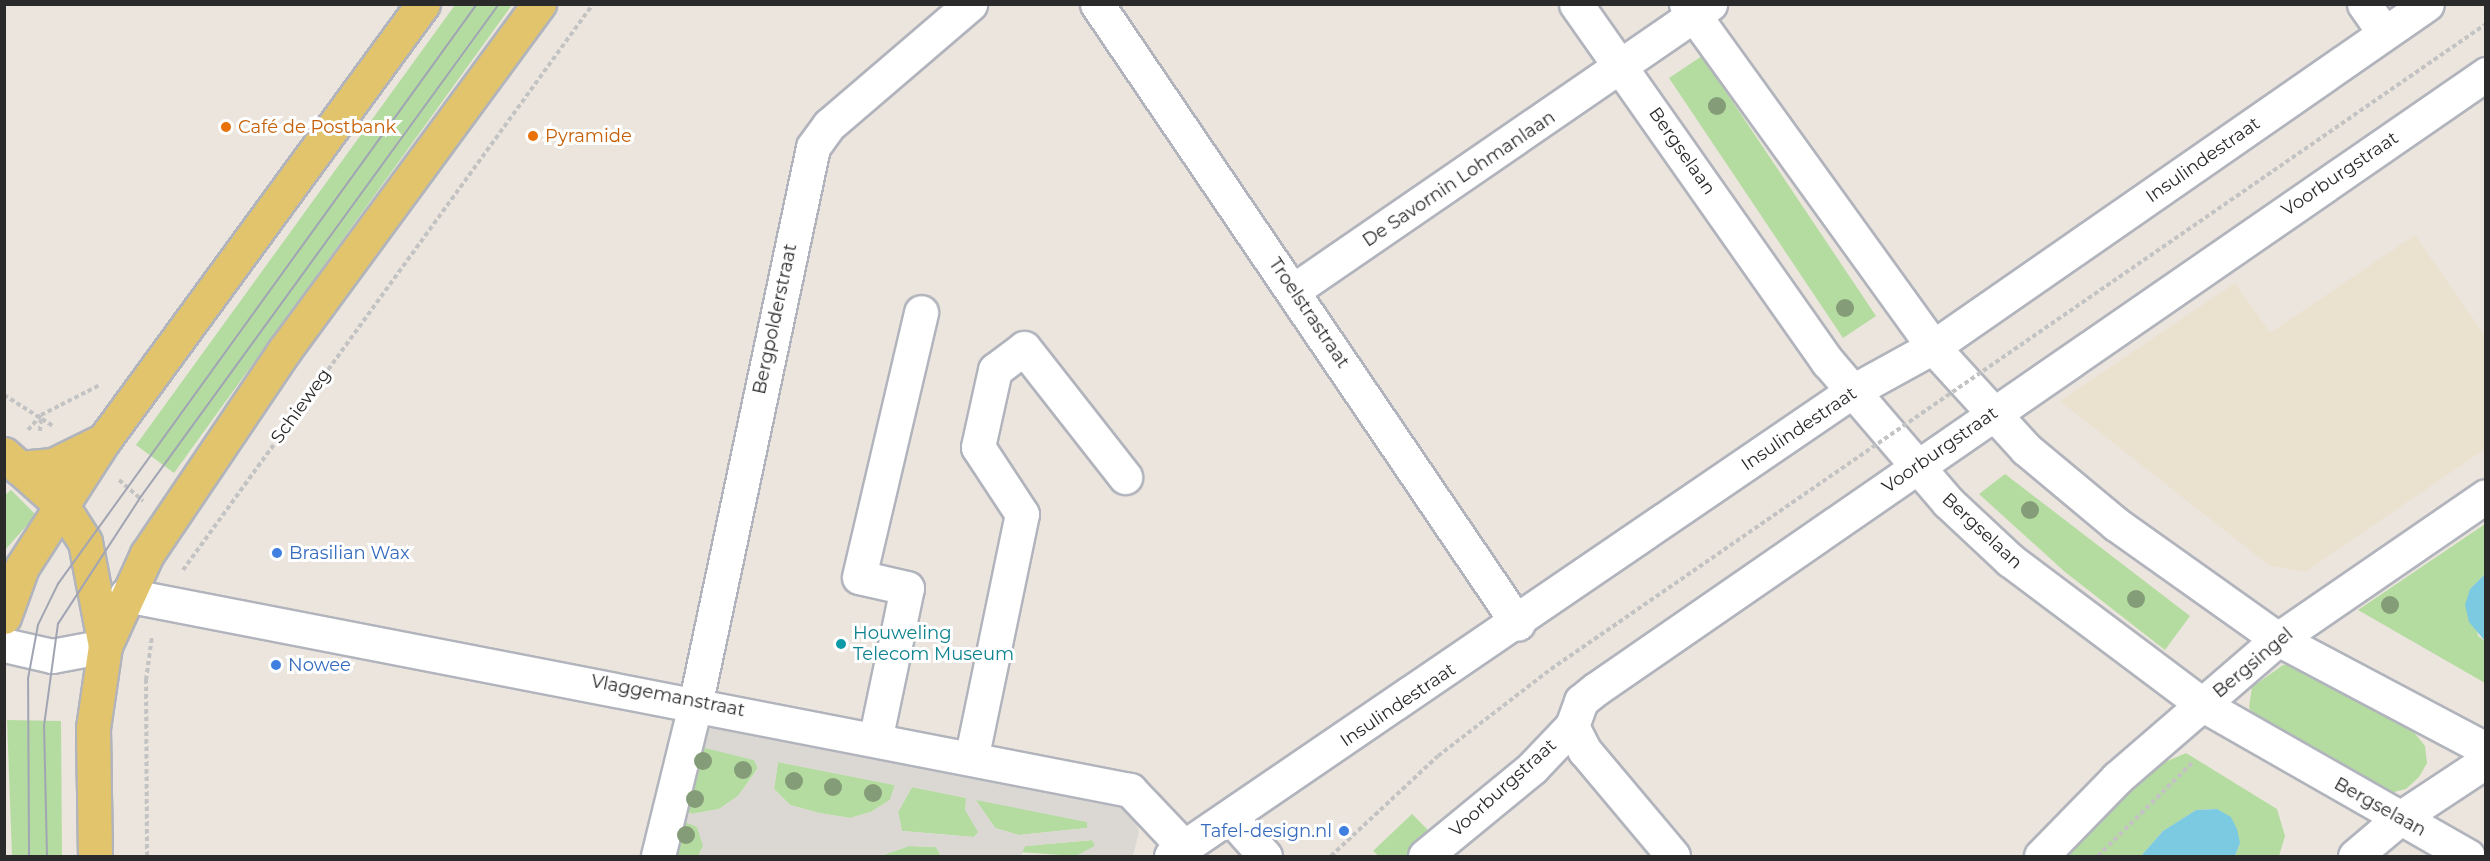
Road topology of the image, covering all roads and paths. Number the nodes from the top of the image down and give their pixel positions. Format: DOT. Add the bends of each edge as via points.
graph roads {
  1 [pos="423,4"];
  2 [pos="538,4"];
  3 [pos="593,4"];
  4 [pos="970,4"];
  5 [pos="1096,4"];
  6 [pos="1576,4"];
  7 [pos="2364,4"];
  8 [pos="2427,4"];
  9 [pos="1696,8"];
  10 [pos="2486,24"];
  11 [pos="2384,33"];
  12 [pos="1624,68"];
  13 [pos="2486,74"];
  14 [pos="1294,290"];
  15 [pos="921,312"];
  16 [pos="1933,347"];
  17 [pos="104,383"];
  18 [pos="1851,392"];
  19 [pos="1993,412"];
  20 [pos="104,440"];
  21 [pos="10,459"];
  22 [pos="1918,466"];
  23 [pos="1125,477"];
  24 [pos="2486,496"];
  25 [pos="62,506"];
  26 [pos="126,595"];
  27 [pos="165,601"];
  28 [pos="4,617"];
  29 [pos="1518,624"];
  30 [pos="2278,639"];
  31 [pos="4,645"];
  32 [pos="105,646"];
  33 [pos="696,701"];
  34 [pos="2203,705"];
  35 [pos="2232,723"];
  36 [pos="1572,726"];
  37 [pos="876,736"];
  38 [pos="2486,749"];
  39 [pos="972,755"];
  40 [pos="2486,761"];
  41 [pos="1231,818"];
  42 [pos="2400,818"];
  43 [pos="1178,852"];
  44 [pos="95,856"];
  45 [pos="147,856"];
  46 [pos="658,856"];
  47 [pos="1265,856"];
  48 [pos="1331,856"];
  49 [pos="1425,856"];
  50 [pos="1673,856"];
  51 [pos="2041,856"];
  52 [pos="2098,856"];
  53 [pos="2355,856"];
  54 [pos="2468,856"];
  1 -- 20 [label="main road"];
  2 -- 26 [label="main road" via="184,494"];
  3 -- 27 [label="path, Schieweg" via="194,552"];
  4 -- 33 [label="street, Bergpolderstraat" via="829,125 813,147"];
  5 -- 14 [label="street, Troelstrastraat"];
  6 -- 12 [label="street, Bergselaan"];
  7 -- 11 [label="street"];
  8 -- 11 [label="street, Insulindestraat"];
  9 -- 12 [label="street"];
  9 -- 16 [label="street"];
  10 -- 48 [label="path, bridge" via="1551,669 1438,756"];
  11 -- 16 [label="street, Insulindestraat"];
  12 -- 14 [label="street, De Savornin Lohmanlaan"];
  12 -- 18 [label="street, Bergselaan"];
  13 -- 19 [label="street, Voorburgstraat"];
  14 -- 29 [label="street, Troelstrastraat"];
  15 -- 37 [label="street" via="860,577 907,588"];
  16 -- 18 [label="street, Insulindestraat"];
  16 -- 19 [label="street"];
  17 -- 21 [label="path" via="41,415"];
  18 -- 22 [label="street, Bergselaan"];
  18 -- 29 [label="street, Insulindestraat"];
  19 -- 22 [label="street, Voorburgstraat"];
  19 -- 30 [label="street" via="2026,449 2116,524"];
  20 -- 21 [label="main road" via="53,465"];
  20 -- 25 [label="main road"];
  21 -- 25 [label="main road"];
  22 -- 34 [label="street, Bergselaan" via="1948,502 2010,560"];
  22 -- 36 [label="street, Voorburgstraat" via="1596,689 1581,701"];
  23 -- 39 [label="street" via="1024,348 995,370 978,447 1022,513"];
  24 -- 30 [label="street, Bergsingel"];
  25 -- 28 [label="main road" via="22,567"];
  25 -- 32 [label="main road" via="85,542"];
  26 -- 27 [label="street, Vlaggemanstraat"];
  26 -- 32 [label="main road"];
  27 -- 33 [label="street, Vlaggemanstraat"];
  27 -- 45 [label="path, Schieweg" via="147,650"];
  29 -- 41 [label="street, Insulindestraat"];
  30 -- 34 [label="street, Bergsingel"];
  30 -- 38 [label="street"];
  31 -- 32 [label="street" via="52,656"];
  32 -- 44 [label="main road" via="93,728"];
  33 -- 37 [label="street, Vlaggemanstraat"];
  33 -- 46 [label="street, Bergpolderstraat"];
  34 -- 35 [label="street, Bergselaan"];
  34 -- 51 [label="street, Bergsingel" via="2117,778"];
  35 -- 42 [label="street, Bergselaan"];
  35 -- 52 [label="path"];
  36 -- 49 [label="street, Voorburgstraat" via="1513,785"];
  36 -- 50 [label="street" via="1585,751"];
  37 -- 39 [label="street, Vlaggemanstraat"];
  39 -- 43 [label="street, Vlaggemanstraat" via="1130,789"];
  40 -- 42 [label="street"];
  41 -- 43 [label="street, Insulindestraat"];
  41 -- 47 [label="street"];
  42 -- 53 [label="street"];
  42 -- 54 [label="street, Bergselaan"];
}
